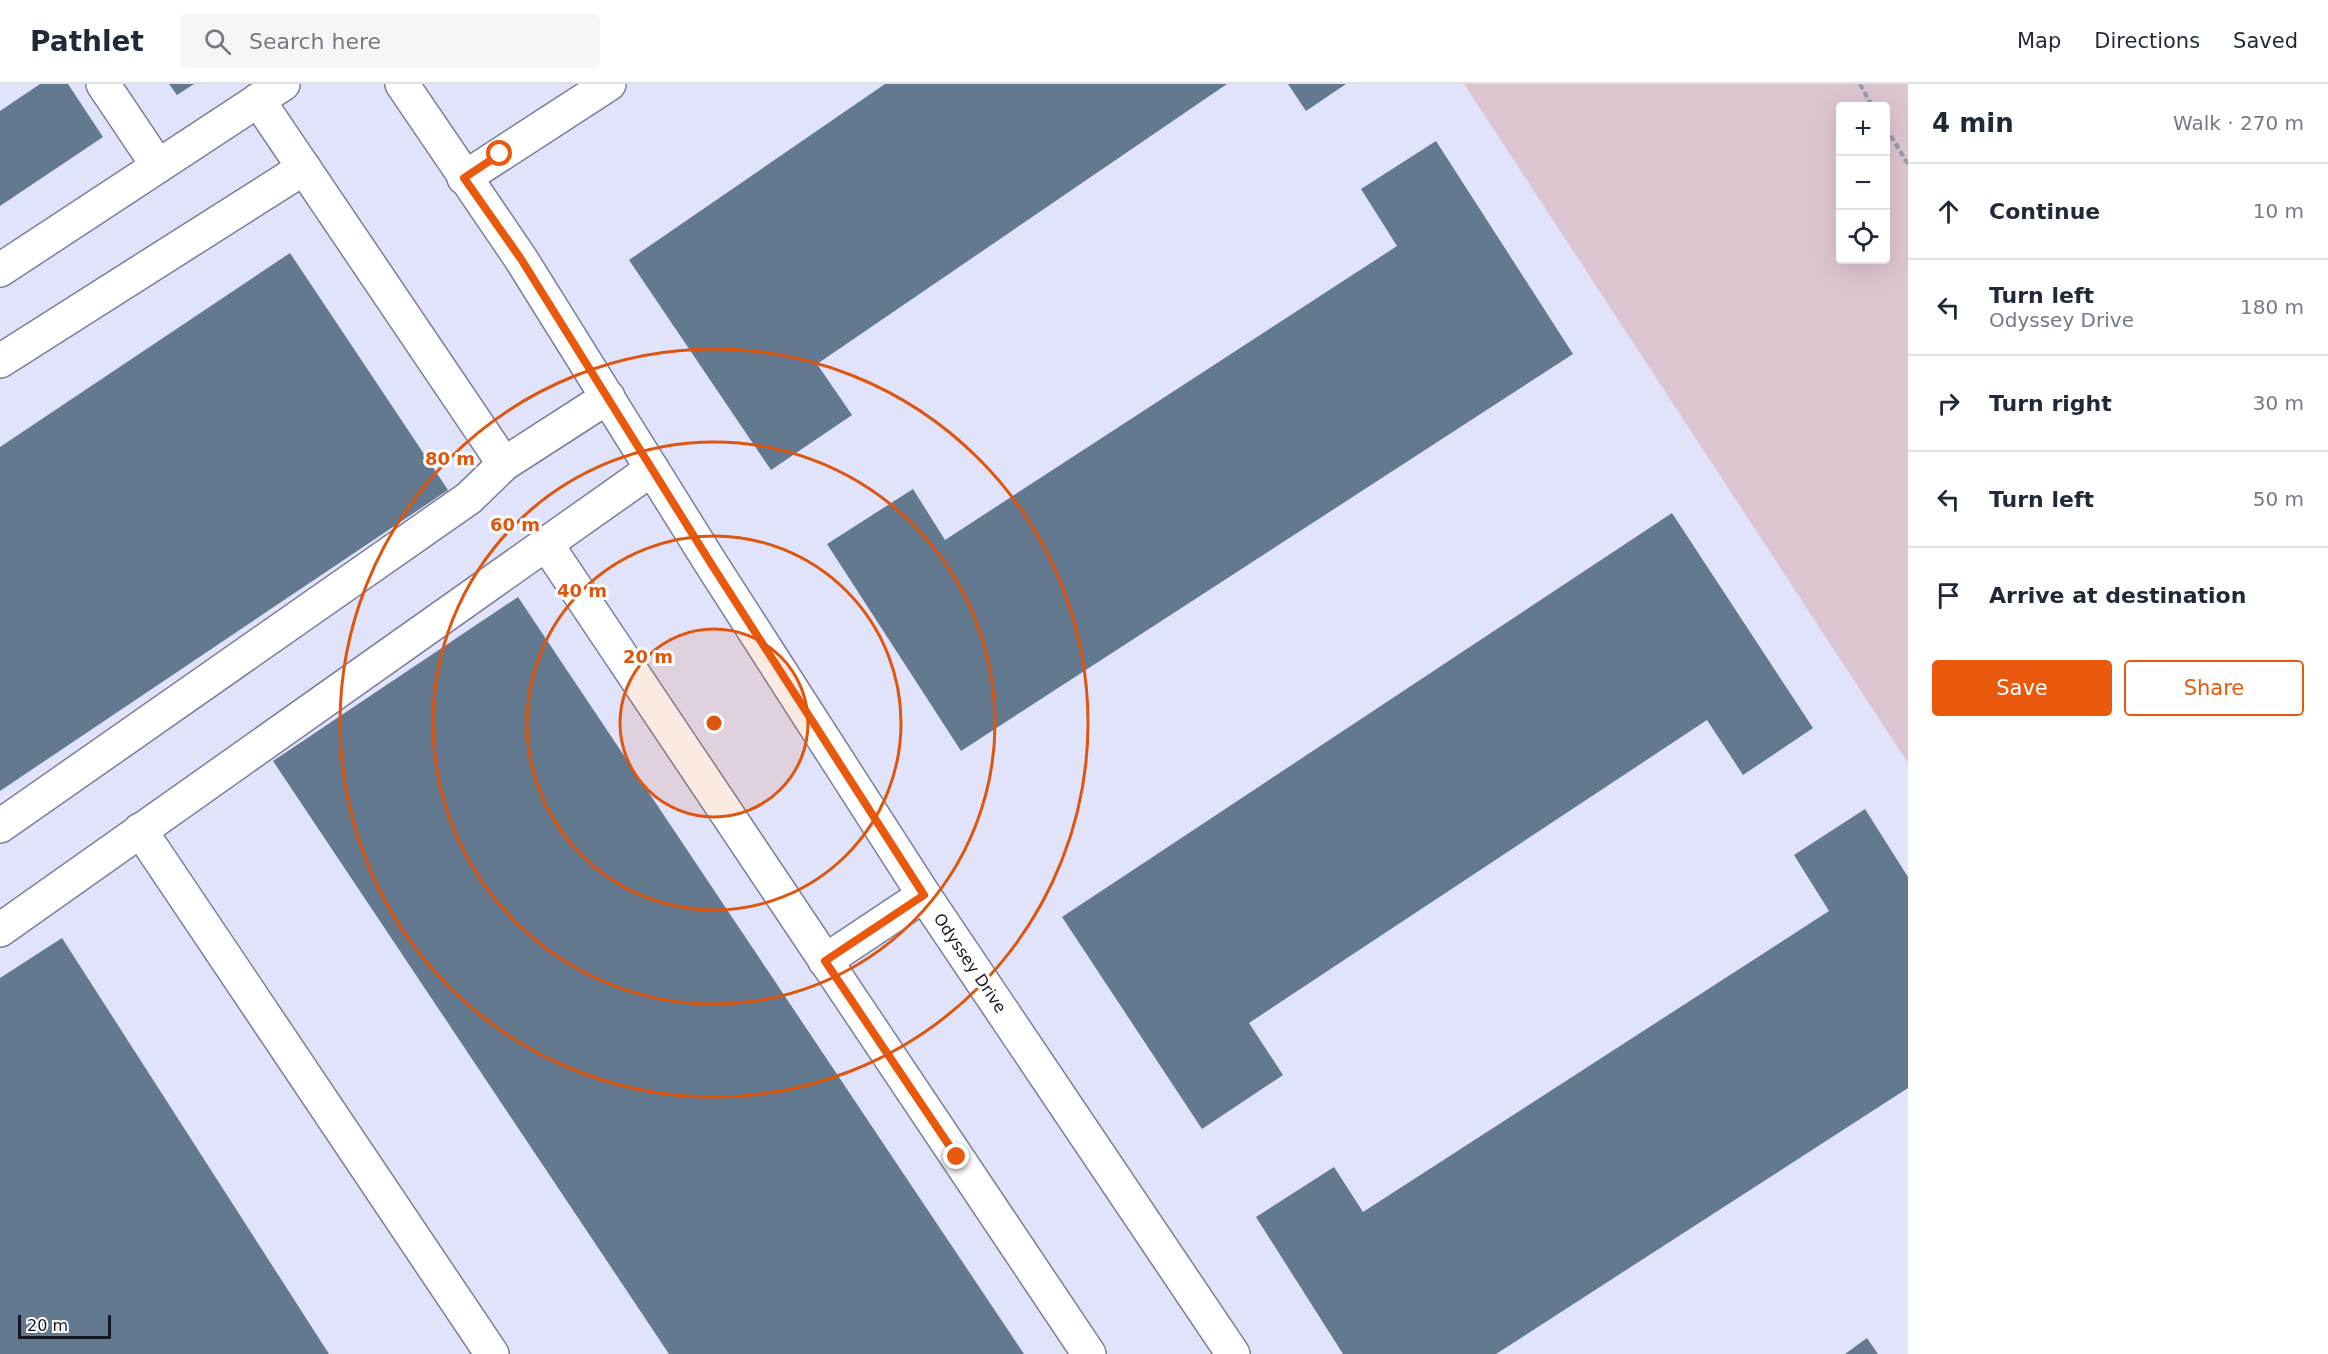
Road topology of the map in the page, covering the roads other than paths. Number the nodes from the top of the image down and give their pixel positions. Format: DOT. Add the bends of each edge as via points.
graph roads {
  1 [pos="104,84"];
  2 [pos="402,84"];
  3 [pos="609,84"];
  4 [pos="270,92"];
  5 [pos="158,166"];
  6 [pos="304,168"];
  7 [pos="464,178"];
  8 [pos="0,270"];
  9 [pos="0,362"];
  10 [pos="608,397"];
  11 [pos="504,464"];
  12 [pos="652,469"];
  13 [pos="547,545"];
  14 [pos="0,826"];
  15 [pos="140,830"];
  16 [pos="924,895"];
  17 [pos="0,930"];
  18 [pos="825,961"];
  19 [pos="492,1354"];
  20 [pos="1089,1354"];
  21 [pos="1233,1354"];
  1 -- 5 [label="street"];
  2 -- 7 [label="street, Odyssey Drive"];
  3 -- 7 [label="street"];
  4 -- 5 [label="street"];
  4 -- 6 [label="street"];
  5 -- 8 [label="street"];
  6 -- 9 [label="street"];
  6 -- 11 [label="street"];
  7 -- 10 [label="street, Odyssey Drive" via="521,259"];
  10 -- 11 [label="street"];
  10 -- 12 [label="street, Odyssey Drive"];
  11 -- 14 [label="street" via="469,498"];
  12 -- 13 [label="street"];
  12 -- 16 [label="street, Odyssey Drive"];
  13 -- 15 [label="street" via="484,585"];
  13 -- 18 [label="street"];
  15 -- 17 [label="street"];
  15 -- 19 [label="street"];
  16 -- 18 [label="street"];
  16 -- 21 [label="street, Odyssey Drive"];
  18 -- 20 [label="street"];
}
